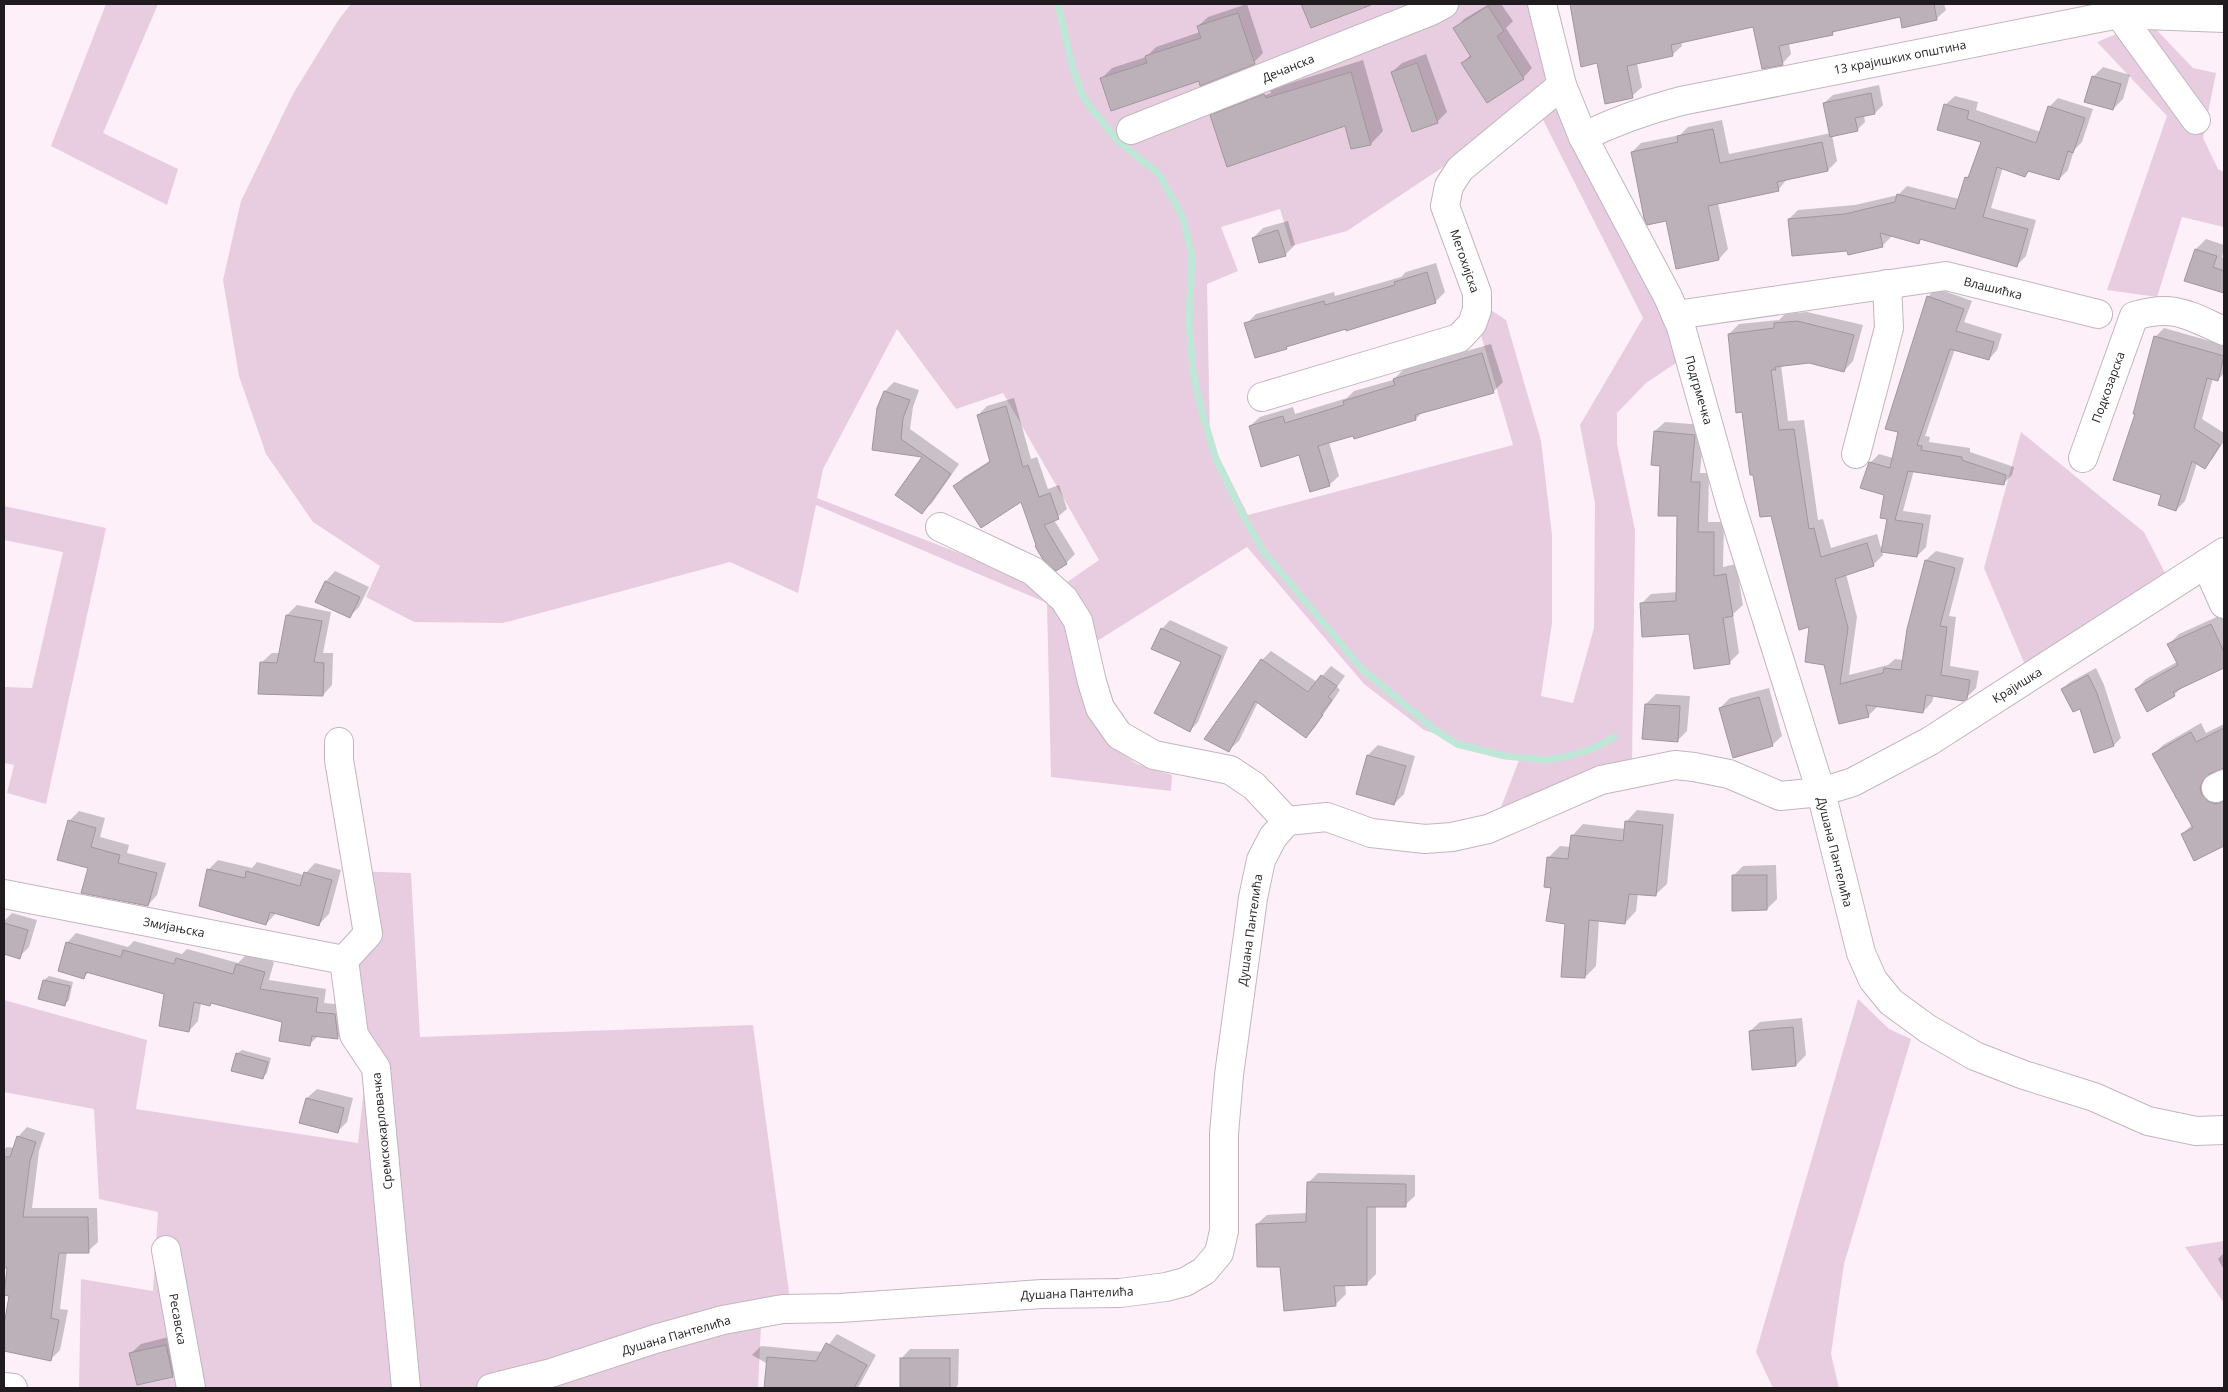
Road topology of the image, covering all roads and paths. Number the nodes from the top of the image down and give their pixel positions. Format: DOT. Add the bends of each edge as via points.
graph roads {
  1 [pos="1444,4"];
  2 [pos="1542,4"];
  3 [pos="2119,14"];
  4 [pos="2224,18"];
  5 [pos="1562,85"];
  6 [pos="2196,120"];
  7 [pos="1131,130"];
  8 [pos="1583,137"];
  9 [pos="1887,284"];
  10 [pos="2098,314"];
  11 [pos="1676,315"];
  12 [pos="2224,331"];
  13 [pos="1262,398"];
  14 [pos="1856,454"];
  15 [pos="2083,458"];
  16 [pos="940,527"];
  17 [pos="2215,558"];
  18 [pos="2224,604"];
  19 [pos="339,742"];
  20 [pos="1821,792"];
  21 [pos="1287,821"];
  22 [pos="4,894"];
  23 [pos="344,960"];
  24 [pos="2224,1130"];
  25 [pos="166,1250"];
  26 [pos="4,1387"];
  27 [pos="13,1388"];
  28 [pos="191,1388"];
  29 [pos="406,1388"];
  30 [pos="491,1388"];
  1 -- 7 [label="street, Дечанска"];
  2 -- 5 [label="street, Подгрмечка"];
  3 -- 4 [label="street, 13 крајишких општина"];
  3 -- 6 [label="street"];
  3 -- 8 [label="street, 13 крајишких општина" via="1681,101 1640,112"];
  5 -- 8 [label="street, Подгрмечка"];
  5 -- 13 [label="street, Метохијска" via="1460,169 1449,186 1445,206 1477,292 1477,310 1472,324 1458,338"];
  8 -- 11 [label="street, Подгрмечка"];
  9 -- 10 [label="street, Влашићка" via="1946,276"];
  9 -- 11 [label="street, Влашићка"];
  9 -- 14 [label="street" via="1889,328"];
  11 -- 20 [label="street, Подгрмечка" via="1730,502"];
  12 -- 15 [label="street, Подкозарска" via="2181,311 2155,310 2134,316"];
  16 -- 21 [label="street" via="1034,571 1064,599 1078,621 1100,708 1118,735 1154,755 1230,770 1254,786"];
  17 -- 18 [label="street, Крајишка"];
  17 -- 20 [label="street, Крајишка" via="1930,741 1853,782"];
  19 -- 23 [label="street" via="339,760 368,934"];
  20 -- 21 [label="street, Душана Пантелића" via="1780,796 1729,774 1675,765 1601,780 1488,829 1452,837 1425,840 1371,833 1327,817"];
  20 -- 24 [label="street, Душана Пантелића" via="1861,953 1873,980 1891,1002 1974,1056 2094,1097 2148,1121 2196,1131"];
  21 -- 30 [label="street, Душана Пантелића" via="1273,837 1261,860 1255,889 1229,1075 1224,1134 1224,1231 1219,1253 1204,1272 1166,1287 1120,1293 1042,1294 783,1309 714,1322"];
  22 -- 23 [label="street, Змијањска"];
  23 -- 29 [label="street, Сремскокарловачка" via="354,1035 376,1068"];
  25 -- 28 [label="street, Ресавска"];
  26 -- 27 [label="street"];
}
